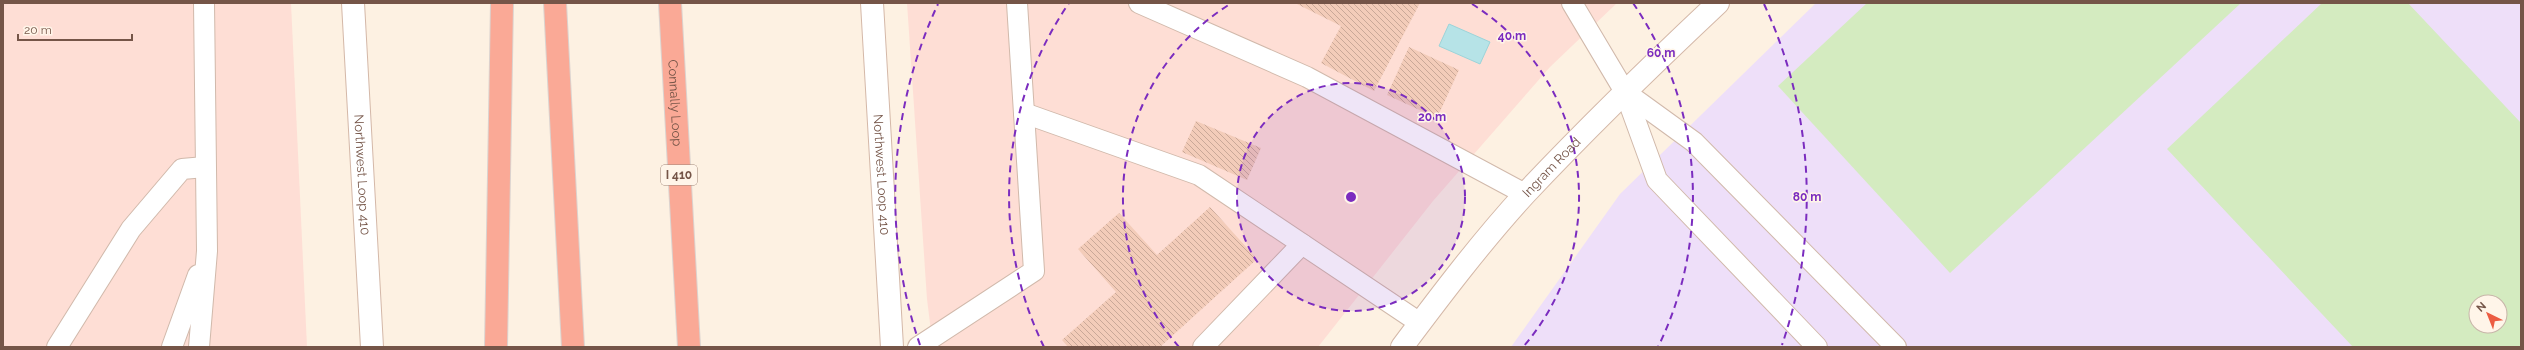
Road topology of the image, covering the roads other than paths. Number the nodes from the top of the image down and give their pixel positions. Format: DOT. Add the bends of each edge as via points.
graph roads {
  1 [pos="204,3"];
  2 [pos="353,3"];
  3 [pos="502,3"];
  4 [pos="555,3"];
  5 [pos="670,3"];
  6 [pos="872,3"];
  7 [pos="1018,3"];
  8 [pos="1139,3"];
  9 [pos="1572,3"];
  10 [pos="1718,3"];
  11 [pos="1625,92"];
  12 [pos="1024,113"];
  13 [pos="205,167"];
  14 [pos="1525,194"];
  15 [pos="1302,244"];
  16 [pos="207,250"];
  17 [pos="1420,323"];
  18 [pos="57,347"];
  19 [pos="172,347"];
  20 [pos="199,347"];
  21 [pos="372,347"];
  22 [pos="496,347"];
  23 [pos="574,347"];
  24 [pos="689,347"];
  25 [pos="892,347"];
  26 [pos="918,347"];
  27 [pos="1203,347"];
  28 [pos="1402,347"];
  29 [pos="1817,347"];
  30 [pos="1896,347"];
  1 -- 13 [label="lane"];
  2 -- 21 [label="main road, Northwest Loop 410"];
  3 -- 22 [label="highway"];
  4 -- 23 [label="highway"];
  5 -- 24 [label="highway, Connally Loop / I 410"];
  6 -- 25 [label="main road, Northwest Loop 410"];
  7 -- 12 [label="lane"];
  8 -- 14 [label="lane" via="1307,77"];
  9 -- 11 [label="lane"];
  10 -- 11 [label="main road, Ingram Road"];
  11 -- 14 [label="main road, Ingram Road"];
  11 -- 29 [label="lane" via="1657,180"];
  11 -- 30 [label="lane" via="1694,142"];
  12 -- 15 [label="lane" via="1199,175"];
  12 -- 26 [label="lane" via="1034,271"];
  13 -- 16 [label="lane"];
  13 -- 18 [label="lane" via="182,169 131,229"];
  14 -- 17 [label="main road, Ingram Road" via="1462,268"];
  15 -- 17 [label="lane"];
  15 -- 27 [label="lane"];
  16 -- 19 [label="lane"];
  16 -- 20 [label="lane"];
  17 -- 28 [label="main road, Ingram Road"];
}
